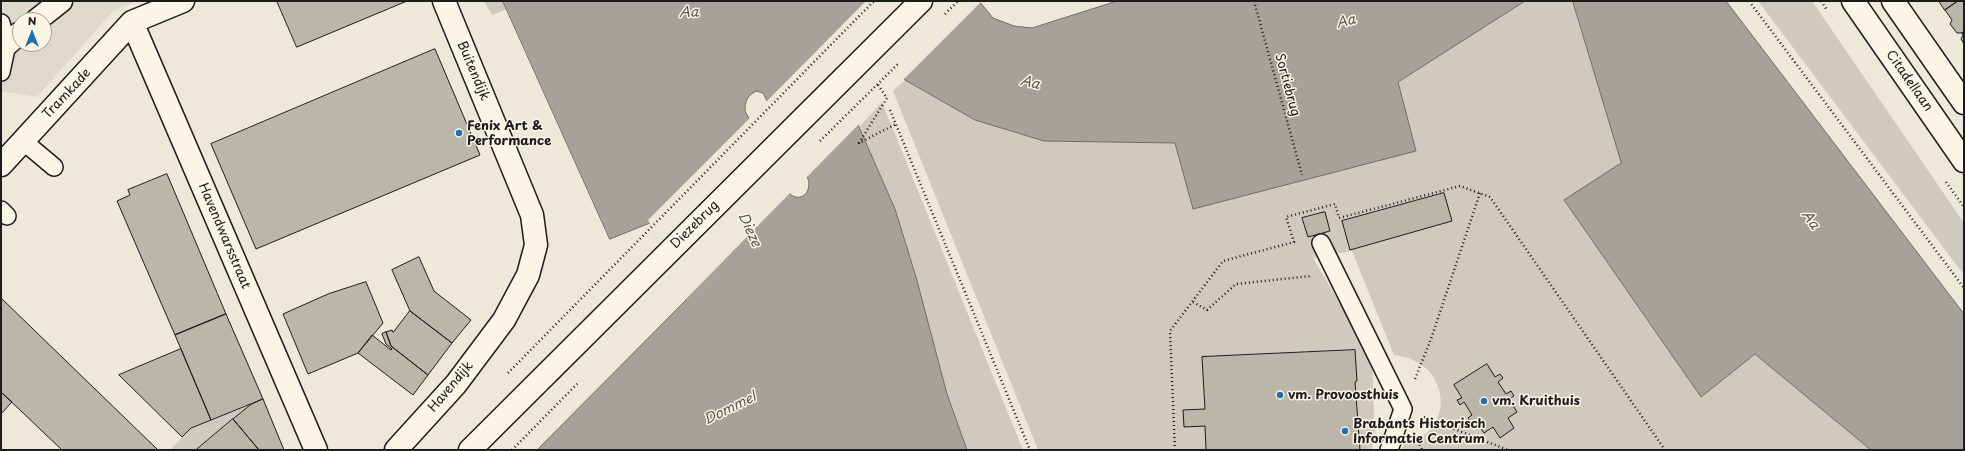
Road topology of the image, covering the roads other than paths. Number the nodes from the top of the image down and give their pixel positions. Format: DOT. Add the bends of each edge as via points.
graph roads {
  1 [pos="61,1"];
  2 [pos="183,1"];
  3 [pos="444,1"];
  4 [pos="921,1"];
  5 [pos="1853,1"];
  6 [pos="1893,1"];
  7 [pos="47,12"];
  8 [pos="132,22"];
  9 [pos="9,33"];
  10 [pos="1,72"];
  11 [pos="1964,103"];
  12 [pos="23,141"];
  13 [pos="1964,161"];
  14 [pos="1,165"];
  15 [pos="54,167"];
  16 [pos="1321,243"];
  17 [pos="504,320"];
  18 [pos="316,450"];
  19 [pos="396,450"];
  20 [pos="470,450"];
  21 [pos="1389,450"];
  1 -- 7 [label="street"];
  2 -- 8 [label="street"];
  3 -- 17 [label="street, Buitendijk" via="532,215 536,245 528,276"];
  4 -- 20 [label="street, Diezebrug"];
  5 -- 13 [label="street, Citadellaan"];
  6 -- 11 [label="street"];
  8 -- 12 [label="street, Tramkade"];
  8 -- 18 [label="street, Havendwarsstraat"];
  9 -- 10 [label="lane"];
  12 -- 14 [label="street, Tramkade"];
  12 -- 15 [label="lane"];
  16 -- 21 [label="lane" via="1403,409"];
  17 -- 19 [label="street, Havendijk" via="456,384"];
}
